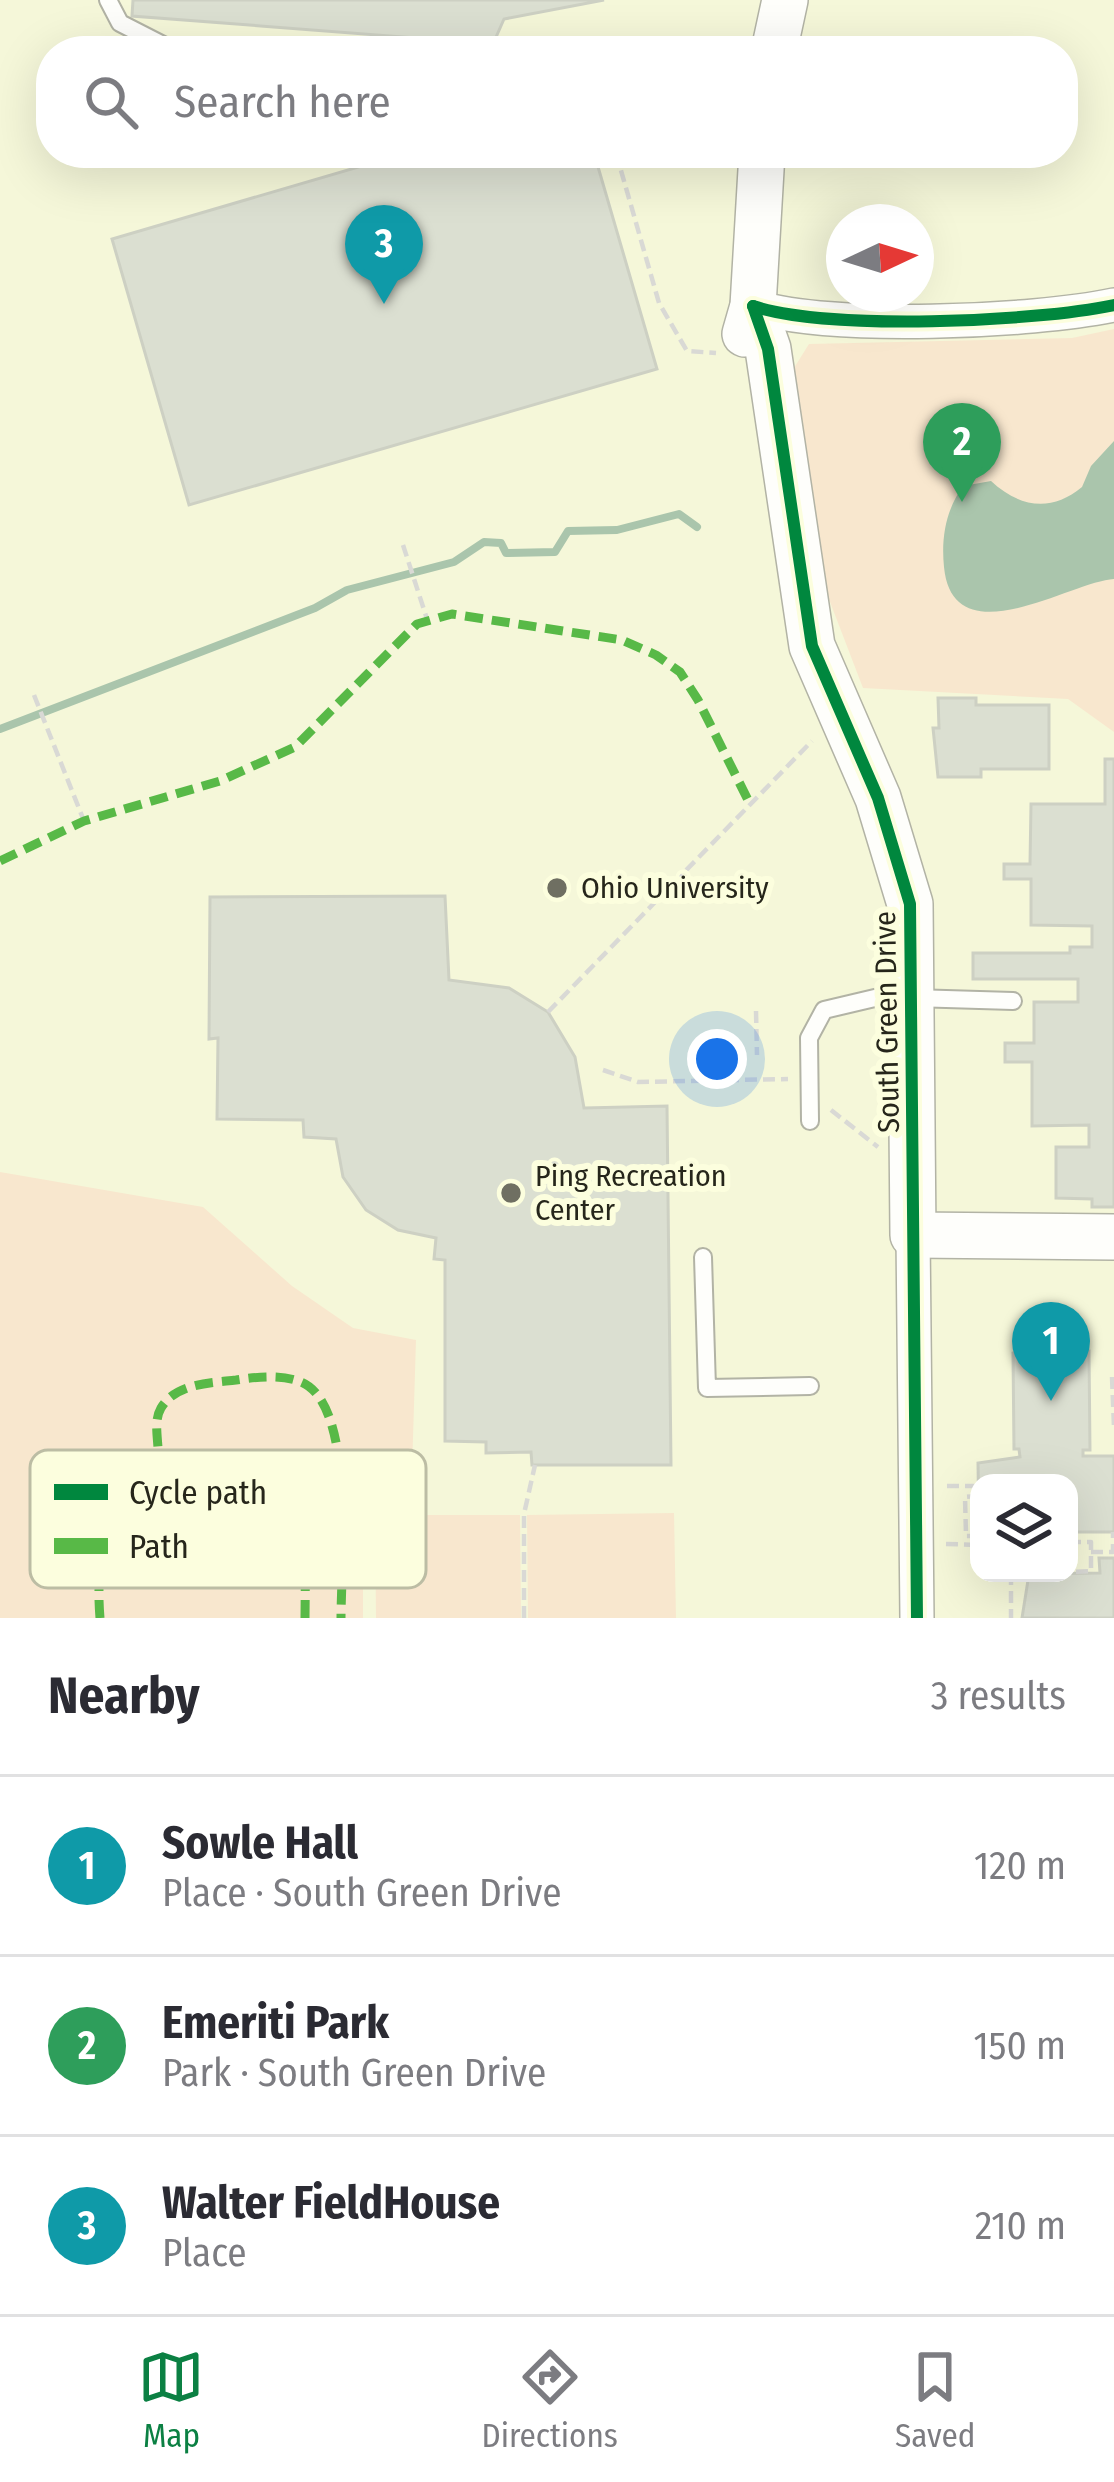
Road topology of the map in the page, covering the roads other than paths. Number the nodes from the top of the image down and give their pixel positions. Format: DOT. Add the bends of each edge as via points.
graph roads {
  1 [pos="108,0"];
  2 [pos="785,0"];
  3 [pos="147,36"];
  4 [pos="758,36"];
  5 [pos="761,168"];
  6 [pos="1114,305"];
  7 [pos="753,306"];
  8 [pos="914,996"];
  9 [pos="1013,1001"];
  10 [pos="809,1111"];
  11 [pos="913,1235"];
  12 [pos="1114,1237"];
  13 [pos="703,1257"];
  14 [pos="810,1386"];
  15 [pos="917,1618"];
  1 -- 3 [label="lane" via="120,22"];
  2 -- 4 [label="street"];
  5 -- 7 [label="street, South Green Drive"];
  6 -- 7 [label="street" via="1074,314 932,318 790,318"];
  7 -- 8 [label="street, South Green Drive" via="768,350 812,646 904,877"];
  8 -- 9 [label="lane"];
  8 -- 10 [label="lane" via="824,1010 808,1038"];
  8 -- 11 [label="street, South Green Drive"];
  11 -- 12 [label="street"];
  11 -- 15 [label="street, South Green Drive"];
  13 -- 14 [label="lane" via="707,1388"];
}
